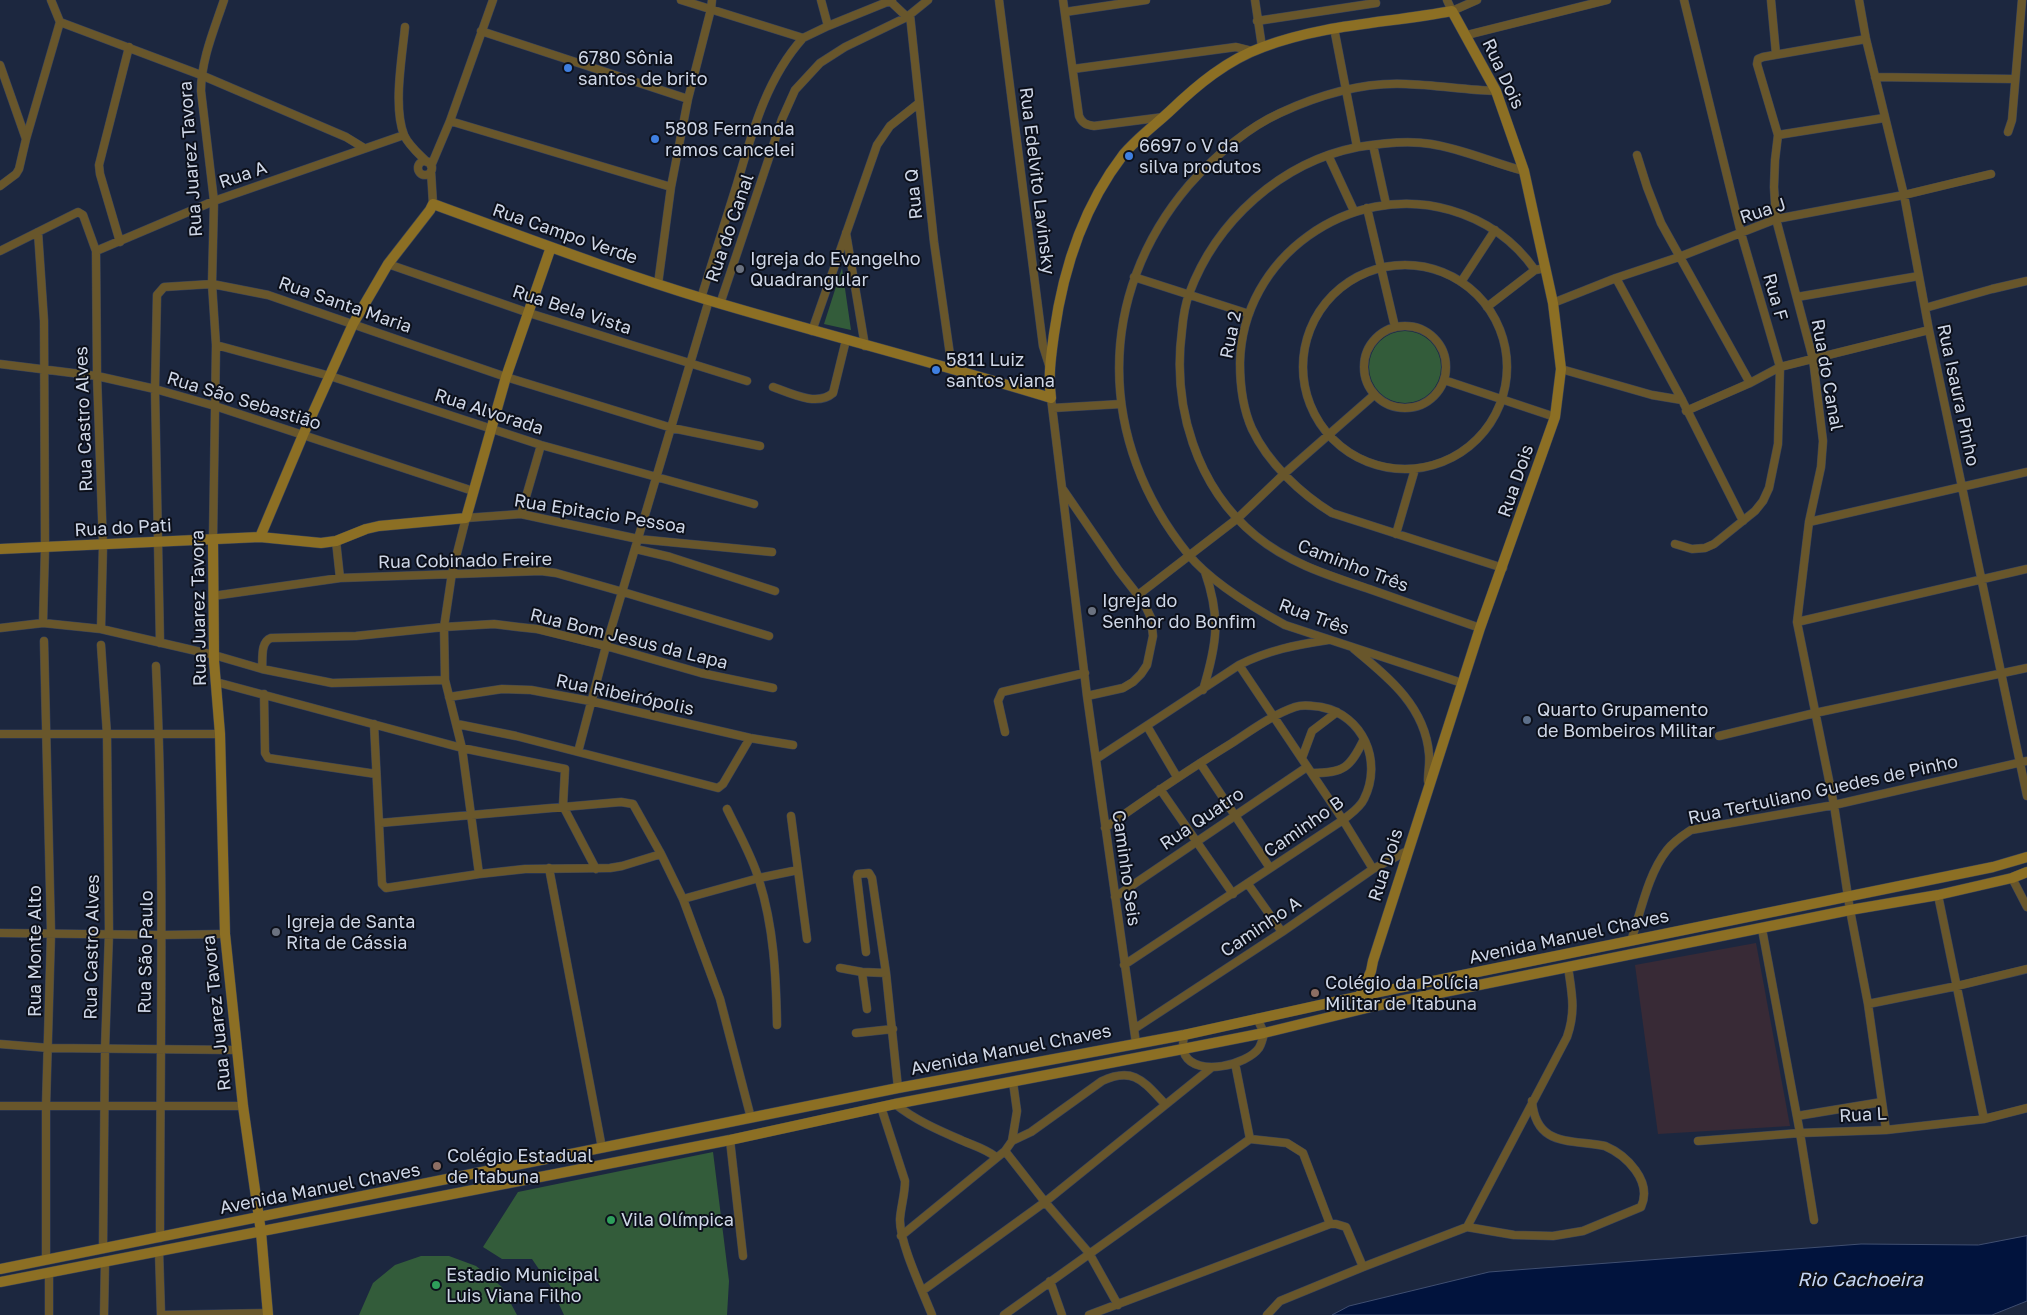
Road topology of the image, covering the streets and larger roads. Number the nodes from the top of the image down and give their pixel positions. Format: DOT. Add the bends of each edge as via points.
graph roads {
  1 [pos="51,0"];
  2 [pos="224,0"];
  3 [pos="493,0"];
  4 [pos="681,0"];
  5 [pos="712,0"];
  6 [pos="821,0"];
  7 [pos="928,0"];
  8 [pos="999,0"];
  9 [pos="1063,0"];
  10 [pos="1146,0"];
  11 [pos="1255,0"];
  12 [pos="1447,0"];
  13 [pos="1477,0"];
  14 [pos="1607,0"];
  15 [pos="1684,0"];
  16 [pos="1770,0"];
  17 [pos="1859,0"];
  18 [pos="2022,0"];
  19 [pos="890,1"];
  20 [pos="1376,3"];
  21 [pos="711,9"];
  22 [pos="1452,11"];
  23 [pos="1065,12"];
  24 [pos="908,16"];
  25 [pos="1257,21"];
  26 [pos="60,22"];
  27 [pos="828,26"];
  28 [pos="405,27"];
  29 [pos="1334,28"];
  30 [pos="482,31"];
  31 [pos="1467,35"];
  32 [pos="803,38"];
  33 [pos="1866,39"];
  34 [pos="129,47"];
  35 [pos="1262,47"];
  36 [pos="1252,51"];
  37 [pos="1776,54"];
  38 [pos="0,65"];
  39 [pos="1073,69"];
  40 [pos="201,75"];
  41 [pos="1875,77"];
  42 [pos="2014,79"];
  43 [pos="1345,90"];
  44 [pos="1496,91"];
  45 [pos="688,99"];
  46 [pos="918,103"];
  47 [pos="1164,116"];
  48 [pos="1884,118"];
  49 [pos="450,121"];
  50 [pos="2008,132"];
  51 [pos="404,135"];
  52 [pos="1778,136"];
  53 [pos="26,139"];
  54 [pos="1373,145"];
  55 [pos="412,147"];
  56 [pos="1357,147"];
  57 [pos="364,148"];
  58 [pos="1328,155"];
  59 [pos="1637,155"];
  60 [pos="430,166"];
  61 [pos="419,170"];
  62 [pos="1524,171"];
  63 [pos="1991,174"];
  64 [pos="0,186"];
  65 [pos="671,186"];
  66 [pos="1904,195"];
  67 [pos="214,201"];
  68 [pos="433,202"];
  69 [pos="1386,204"];
  70 [pos="1367,208"];
  71 [pos="1354,212"];
  72 [pos="1776,219"];
  73 [pos="1495,230"];
  74 [pos="845,231"];
  75 [pos="38,232"];
  76 [pos="1741,234"];
  77 [pos="120,242"];
  78 [pos="551,247"];
  79 [pos="0,251"];
  80 [pos="96,251"];
  81 [pos="1679,258"];
  82 [pos="388,264"];
  83 [pos="1381,268"];
  84 [pos="1546,268"];
  85 [pos="1535,270"];
  86 [pos="1920,276"];
  87 [pos="1134,277"];
  88 [pos="1616,278"];
  89 [pos="2027,281"];
  90 [pos="1461,282"];
  91 [pos="212,284"];
  92 [pos="658,284"];
  93 [pos="1188,295"];
  94 [pos="1797,297"];
  95 [pos="705,299"];
  96 [pos="1553,303"];
  97 [pos="720,304"];
  98 [pos="1487,307"];
  99 [pos="1925,308"];
  100 [pos="529,313"];
  101 [pos="1249,314"];
  102 [pos="353,324"];
  103 [pos="1395,327"];
  104 [pos="1929,330"];
  105 [pos="812,331"];
  106 [pos="846,340"];
  107 [pos="216,345"];
  108 [pos="865,346"];
  109 [pos="1812,359"];
  110 [pos="689,363"];
  111 [pos="0,364"];
  112 [pos="1049,365"];
  113 [pos="1780,367"];
  114 [pos="43,369"];
  115 [pos="952,369"];
  116 [pos="1561,369"];
  117 [pos="97,376"];
  118 [pos="330,376"];
  119 [pos="506,377"];
  120 [pos="1444,380"];
  121 [pos="747,381"];
  122 [pos="1750,383"];
  123 [pos="773,387"];
  124 [pos="155,389"];
  125 [pos="1374,395"];
  126 [pos="1051,398"];
  127 [pos="1502,398"];
  128 [pos="1682,400"];
  129 [pos="1121,404"];
  130 [pos="215,406"];
  131 [pos="1053,408"];
  132 [pos="1686,411"];
  133 [pos="1555,417"];
  134 [pos="672,428"];
  135 [pos="491,430"];
  136 [pos="303,435"];
  137 [pos="1329,436"];
  138 [pos="541,445"];
  139 [pos="760,446"];
  140 [pos="1415,469"];
  141 [pos="2027,472"];
  142 [pos="1285,473"];
  143 [pos="656,478"];
  144 [pos="1962,487"];
  145 [pos="1062,488"];
  146 [pos="474,491"];
  147 [pos="754,504"];
  148 [pos="520,514"];
  149 [pos="466,518"];
  150 [pos="1238,518"];
  151 [pos="1743,521"];
  152 [pos="1809,522"];
  153 [pos="1396,534"];
  154 [pos="260,537"];
  155 [pos="638,539"];
  156 [pos="212,540"];
  157 [pos="336,541"];
  158 [pos="159,542"];
  159 [pos="1675,544"];
  160 [pos="103,545"];
  161 [pos="45,548"];
  162 [pos="636,549"];
  163 [pos="0,550"];
  164 [pos="772,552"];
  165 [pos="1189,556"];
  166 [pos="1503,568"];
  167 [pos="2027,569"];
  168 [pos="1205,572"];
  169 [pos="452,573"];
  170 [pos="340,578"];
  171 [pos="1983,580"];
  172 [pos="775,591"];
  173 [pos="623,592"];
  174 [pos="1138,595"];
  175 [pos="213,596"];
  176 [pos="1797,622"];
  177 [pos="43,623"];
  178 [pos="444,627"];
  179 [pos="0,628"];
  180 [pos="1480,628"];
  181 [pos="101,629"];
  182 [pos="769,636"];
  183 [pos="1330,640"];
  184 [pos="44,641"];
  185 [pos="160,643"];
  186 [pos="101,645"];
  187 [pos="606,646"];
  188 [pos="1350,646"];
  189 [pos="214,658"];
  190 [pos="1239,665"];
  191 [pos="156,666"];
  192 [pos="2027,668"];
  193 [pos="262,669"];
  194 [pos="1085,673"];
  195 [pos="2002,674"];
  196 [pos="216,680"];
  197 [pos="445,680"];
  198 [pos="1462,683"];
  199 [pos="774,688"];
  200 [pos="1203,690"];
  201 [pos="264,694"];
  202 [pos="1087,696"];
  203 [pos="449,698"];
  204 [pos="590,701"];
  205 [pos="1337,712"];
  206 [pos="1814,713"];
  207 [pos="1273,717"];
  208 [pos="374,724"];
  209 [pos="1147,726"];
  210 [pos="457,727"];
  211 [pos="1005,732"];
  212 [pos="0,734"];
  213 [pos="220,734"];
  214 [pos="46,735"];
  215 [pos="107,735"];
  216 [pos="160,735"];
  217 [pos="1719,736"];
  218 [pos="750,738"];
  219 [pos="1364,739"];
  220 [pos="793,745"];
  221 [pos="462,748"];
  222 [pos="578,752"];
  223 [pos="1096,758"];
  224 [pos="1302,758"];
  225 [pos="2023,762"];
  226 [pos="1200,763"];
  227 [pos="1309,770"];
  228 [pos="376,774"];
  229 [pos="1177,777"];
  230 [pos="1160,789"];
  231 [pos="1427,789"];
  232 [pos="2027,796"];
  233 [pos="563,806"];
  234 [pos="1834,806"];
  235 [pos="727,809"];
  236 [pos="471,815"];
  237 [pos="791,816"];
  238 [pos="1236,816"];
  239 [pos="1343,820"];
  240 [pos="380,823"];
  241 [pos="1105,828"];
  242 [pos="1197,842"];
  243 [pos="1407,851"];
  244 [pos="661,854"];
  245 [pos="2027,857"];
  246 [pos="549,868"];
  247 [pos="1270,868"];
  248 [pos="596,869"];
  249 [pos="1373,869"];
  250 [pos="798,870"];
  251 [pos="2027,872"];
  252 [pos="479,874"];
  253 [pos="759,878"];
  254 [pos="2012,878"];
  255 [pos="1248,884"];
  256 [pos="1232,894"];
  257 [pos="1938,895"];
  258 [pos="1847,896"];
  259 [pos="1115,897"];
  260 [pos="683,899"];
  261 [pos="2027,907"];
  262 [pos="1850,910"];
  263 [pos="1762,929"];
  264 [pos="51,932"];
  265 [pos="1282,932"];
  266 [pos="0,933"];
  267 [pos="109,933"];
  268 [pos="225,934"];
  269 [pos="163,935"];
  270 [pos="807,939"];
  271 [pos="1630,940"];
  272 [pos="866,952"];
  273 [pos="1124,965"];
  274 [pos="1568,967"];
  275 [pos="840,968"];
  276 [pos="2027,969"];
  277 [pos="1371,971"];
  278 [pos="862,972"];
  279 [pos="886,974"];
  280 [pos="1957,986"];
  281 [pos="1379,992"];
  282 [pos="1360,996"];
  283 [pos="1868,1004"];
  284 [pos="1375,1006"];
  285 [pos="867,1009"];
  286 [pos="1257,1018"];
  287 [pos="777,1025"];
  288 [pos="893,1029"];
  289 [pos="1134,1029"];
  290 [pos="856,1033"];
  291 [pos="1264,1033"];
  292 [pos="1184,1035"];
  293 [pos="1136,1043"];
  294 [pos="0,1044"];
  295 [pos="49,1048"];
  296 [pos="105,1049"];
  297 [pos="160,1049"];
  298 [pos="1183,1049"];
  299 [pos="237,1050"];
  300 [pos="1235,1063"];
  301 [pos="1211,1068"];
  302 [pos="1013,1082"];
  303 [pos="898,1088"];
  304 [pos="1532,1101"];
  305 [pos="1882,1102"];
  306 [pos="895,1104"];
  307 [pos="1165,1104"];
  308 [pos="0,1106"];
  309 [pos="46,1106"];
  310 [pos="104,1106"];
  311 [pos="160,1106"];
  312 [pos="243,1106"];
  313 [pos="881,1107"];
  314 [pos="2027,1108"];
  315 [pos="1797,1116"];
  316 [pos="751,1118"];
  317 [pos="1984,1119"];
  318 [pos="1886,1130"];
  319 [pos="1800,1133"];
  320 [pos="1250,1139"];
  321 [pos="730,1140"];
  322 [pos="1012,1141"];
  323 [pos="1698,1141"];
  324 [pos="602,1148"];
  325 [pos="1005,1151"];
  326 [pos="996,1157"];
  327 [pos="1044,1202"];
  328 [pos="258,1217"];
  329 [pos="1814,1220"];
  330 [pos="1330,1224"];
  331 [pos="1467,1227"];
  332 [pos="260,1232"];
  333 [pos="901,1236"];
  334 [pos="160,1238"];
  335 [pos="103,1249"];
  336 [pos="159,1251"];
  337 [pos="1089,1253"];
  338 [pos="743,1256"];
  339 [pos="46,1260"];
  340 [pos="105,1261"];
  341 [pos="1363,1267"];
  342 [pos="0,1269"];
  343 [pos="48,1272"];
  344 [pos="1050,1281"];
  345 [pos="0,1282"];
  346 [pos="922,1291"];
  347 [pos="1118,1305"];
  348 [pos="268,1314"];
  349 [pos="48,1315"];
  350 [pos="104,1315"];
  351 [pos="161,1315"];
  352 [pos="932,1315"];
  353 [pos="1004,1315"];
  354 [pos="1062,1315"];
  355 [pos="1089,1315"];
  356 [pos="1267,1315"];
  1 -- 26 [label="street"];
  2 -- 40 [label="street, Rua Juarez Tavora"];
  3 -- 30 [label="street"];
  4 -- 21 [label="street"];
  5 -- 21 [label="street"];
  6 -- 27 [label="street"];
  7 -- 24 [label="street, Rua do Canal"];
  8 -- 112 [label="street, Rua Edelvito Lavinsky" via="1043,346"];
  9 -- 23 [label="street"];
  10 -- 23 [label="street"];
  11 -- 25 [label="street"];
  12 -- 22 [label="street, Rua Dois"];
  13 -- 22 [label="street"];
  14 -- 31 [label="street"];
  15 -- 76 [label="street, Rua F"];
  16 -- 37 [label="street"];
  17 -- 33 [label="street, Rua Isaura Pinho"];
  18 -- 42 [label="street"];
  19 -- 24 [label="street"];
  19 -- 27 [label="street"];
  20 -- 25 [label="street"];
  21 -- 32 [label="street"];
  21 -- 45 [label="street"];
  22 -- 29 [label="street"];
  22 -- 31 [label="street, Rua Dois"];
  23 -- 39 [label="street"];
  24 -- 46 [label="street, Rua Q"];
  24 -- 97 [label="street, Rua do Canal" via="831,56 812,70 795,90 782,119"];
  25 -- 35 [label="street"];
  26 -- 34 [label="street"];
  26 -- 53 [label="street"];
  27 -- 32 [label="street"];
  28 -- 51 [label="street" via="400,93"];
  29 -- 35 [label="street"];
  29 -- 43 [label="street"];
  30 -- 45 [label="street"];
  30 -- 49 [label="street"];
  31 -- 44 [label="street, Rua Dois"];
  32 -- 95 [label="street, Rua do Canal" via="781,66 766,96"];
  33 -- 37 [label="street"];
  33 -- 41 [label="street, Rua Isaura Pinho"];
  34 -- 40 [label="street"];
  34 -- 77 [label="street" via="100,153 100,174"];
  35 -- 36 [label="street"];
  36 -- 39 [label="street" via="1236,47"];
  36 -- 47 [label="street" via="1213,73"];
  37 -- 52 [label="street" via="1758,59 1757,64"];
  38 -- 53 [label="street"];
  39 -- 47 [label="street" via="1079,116 1086,125"];
  40 -- 57 [label="street" via="346,137"];
  40 -- 67 [label="street, Rua Juarez Tavora"];
  41 -- 42 [label="street"];
  41 -- 48 [label="street, Rua Isaura Pinho"];
  42 -- 50 [label="street" via="2012,120"];
  43 -- 44 [label="street, Rua Três" via="1405,84"];
  43 -- 56 [label="street"];
  43 -- 87 [label="street, Rua Três" via="1279,113 1226,148 1202,171 1160,222"];
  44 -- 62 [label="street, Rua Dois"];
  45 -- 65 [label="street"];
  46 -- 74 [label="street" via="890,126 876,145"];
  46 -- 115 [label="street, Rua Q"];
  47 -- 112 [label="street" via="1124,154 1083,224 1059,300"];
  48 -- 52 [label="street"];
  48 -- 66 [label="street, Rua Isaura Pinho"];
  49 -- 60 [label="street"];
  49 -- 65 [label="street"];
  51 -- 55 [label="street"];
  51 -- 57 [label="street, Rua A"];
  52 -- 72 [label="street, Rua do Canal" via="1774,160"];
  53 -- 64 [label="street" via="16,174"];
  54 -- 56 [label="street, Caminho Três"];
  54 -- 62 [label="street, Caminho Três" via="1430,144"];
  54 -- 69 [label="street"];
  55 -- 60 [label="street"];
  55 -- 61 [label="street"];
  56 -- 58 [label="street, Caminho Três"];
  57 -- 67 [label="street, Rua A"];
  58 -- 71 [label="street"];
  58 -- 93 [label="street, Caminho Três" via="1282,178 1242,211 1210,252"];
  59 -- 81 [label="street" via="1661,223"];
  60 -- 61 [label="street" via="426,174"];
  60 -- 61 [label="street" via="421,162"];
  60 -- 68 [label="street"];
  61 -- 68 [label="street"];
  62 -- 84 [label="street, Rua Dois"];
  63 -- 66 [label="street, Rua J"];
  65 -- 92 [label="street"];
  66 -- 72 [label="street, Rua J"];
  66 -- 86 [label="street, Rua Isaura Pinho"];
  67 -- 77 [label="street, Rua A"];
  67 -- 91 [label="street, Rua Juarez Tavora"];
  68 -- 78 [label="street, Rua Campo Verde"];
  68 -- 82 [label="street"];
  69 -- 70 [label="street, Rua 2"];
  69 -- 73 [label="street, Rua 2" via="1424,204 1442,208 1461,213"];
  70 -- 71 [label="street, Rua 2"];
  70 -- 83 [label="street"];
  71 -- 101 [label="street, Rua 2" via="1315,229 1286,253 1263,283"];
  72 -- 76 [label="street, Rua J"];
  72 -- 94 [label="street, Rua do Canal"];
  73 -- 85 [label="street, Rua 2" via="1525,255"];
  73 -- 90 [label="street"];
  74 -- 105 [label="street"];
  74 -- 108 [label="street"];
  75 -- 79 [label="street"];
  75 -- 80 [label="street, Rua Castro Alves" via="78,212 83,215"];
  75 -- 114 [label="street"];
  76 -- 81 [label="street, Rua J"];
  76 -- 113 [label="street, Rua F"];
  77 -- 80 [label="street, Rua A"];
  78 -- 92 [label="street, Rua Campo Verde"];
  78 -- 100 [label="street"];
  80 -- 117 [label="street, Rua Castro Alves"];
  81 -- 88 [label="street, Rua J"];
  81 -- 122 [label="street"];
  82 -- 100 [label="street, Rua Bela Vista"];
  82 -- 102 [label="street"];
  83 -- 90 [label="street" via="1428,268"];
  83 -- 103 [label="street"];
  83 -- 137 [label="street" via="1339,288 1317,315 1307,336 1302,359 1304,383 1313,411"];
  84 -- 85 [label="street"];
  84 -- 96 [label="street, Rua Dois"];
  85 -- 98 [label="street"];
  86 -- 94 [label="street"];
  86 -- 99 [label="street, Rua Isaura Pinho"];
  87 -- 93 [label="street"];
  87 -- 129 [label="street, Rua Três" via="1124,313 1119,378"];
  88 -- 96 [label="street, Rua J"];
  88 -- 128 [label="street"];
  89 -- 99 [label="street"];
  90 -- 98 [label="street"];
  91 -- 102 [label="street, Rua Santa Maria" via="275,297"];
  91 -- 107 [label="street, Rua Juarez Tavora"];
  91 -- 124 [label="street, Rua Santa Maria" via="164,287 158,292"];
  92 -- 95 [label="street, Rua Campo Verde"];
  93 -- 101 [label="street"];
  93 -- 150 [label="street, Caminho Três" via="1179,350 1183,411 1207,476"];
  94 -- 109 [label="street, Rua do Canal"];
  95 -- 97 [label="street, Rua Campo Verde"];
  95 -- 110 [label="street, Rua do Canal"];
  96 -- 116 [label="street, Rua Dois"];
  97 -- 105 [label="street, Rua Campo Verde"];
  98 -- 127 [label="street" via="1499,328 1506,351 1507,375"];
  99 -- 104 [label="street, Rua Isaura Pinho"];
  100 -- 110 [label="street, Rua Bela Vista"];
  100 -- 119 [label="street"];
  101 -- 142 [label="street, Rua 2" via="1240,355 1246,411 1262,446"];
  102 -- 118 [label="street"];
  102 -- 119 [label="street, Rua Santa Maria"];
  103 -- 120 [label="street" via="1414,327 1435,339 1446,365"];
  103 -- 125 [label="street" via="1378,336 1365,355 1365,378"];
  104 -- 109 [label="street"];
  104 -- 144 [label="street, Rua Isaura Pinho"];
  105 -- 106 [label="street, Rua Campo Verde"];
  106 -- 108 [label="street, Rua Campo Verde"];
  106 -- 123 [label="street" via="833,393 828,398 809,399"];
  107 -- 118 [label="street, Rua Alvorada"];
  107 -- 130 [label="street, Rua Juarez Tavora"];
  108 -- 115 [label="street, Rua Campo Verde"];
  109 -- 113 [label="street"];
  109 -- 152 [label="street, Rua do Canal" via="1823,441"];
  110 -- 121 [label="street, Rua Bela Vista"];
  110 -- 134 [label="street, Rua do Canal"];
  111 -- 114 [label="street, Rua São Sebastião"];
  112 -- 126 [label="street"];
  113 -- 122 [label="street"];
  113 -- 151 [label="street, Rua F" via="1778,444 1769,488 1763,501"];
  114 -- 117 [label="street, Rua São Sebastião"];
  114 -- 161 [label="street"];
  115 -- 126 [label="street, Rua Campo Verde"];
  116 -- 128 [label="street" via="1652,395"];
  116 -- 133 [label="street, Rua Dois"];
  117 -- 124 [label="street, Rua São Sebastião"];
  117 -- 160 [label="street, Rua Castro Alves"];
  118 -- 135 [label="street, Rua Alvorada"];
  118 -- 136 [label="street"];
  119 -- 134 [label="street, Rua Santa Maria"];
  119 -- 135 [label="street"];
  120 -- 125 [label="street" via="1434,396 1414,407 1394,407"];
  120 -- 127 [label="street"];
  122 -- 132 [label="street"];
  124 -- 130 [label="street, Rua São Sebastião"];
  124 -- 158 [label="street, Rua Santa Maria"];
  125 -- 137 [label="street"];
  126 -- 131 [label="street"];
  127 -- 133 [label="street"];
  127 -- 140 [label="street" via="1486,430 1469,447 1438,464"];
  128 -- 132 [label="street"];
  129 -- 131 [label="street"];
  129 -- 165 [label="street, Rua Três" via="1139,474 1171,532"];
  130 -- 136 [label="street, Rua São Sebastião"];
  130 -- 156 [label="street, Rua Juarez Tavora"];
  131 -- 145 [label="street, Caminho Seis"];
  132 -- 151 [label="street"];
  133 -- 166 [label="street, Rua Dois"];
  134 -- 139 [label="street, Rua Santa Maria"];
  134 -- 143 [label="street, Rua do Canal"];
  135 -- 138 [label="street, Rua Alvorada"];
  135 -- 146 [label="street"];
  136 -- 146 [label="street, Rua São Sebastião"];
  136 -- 154 [label="street"];
  137 -- 140 [label="street" via="1368,462 1391,468"];
  137 -- 142 [label="street"];
  138 -- 143 [label="street, Rua Alvorada"];
  138 -- 148 [label="street"];
  140 -- 153 [label="street"];
  141 -- 144 [label="street"];
  142 -- 150 [label="street"];
  142 -- 153 [label="street, Rua 2" via="1314,502 1332,513"];
  143 -- 147 [label="street, Rua Alvorada"];
  143 -- 155 [label="street, Rua do Canal"];
  144 -- 152 [label="street"];
  144 -- 171 [label="street, Rua Isaura Pinho"];
  145 -- 174 [label="street, Caminho Seis"];
  145 -- 194 [label="street, Caminho Seis"];
  146 -- 149 [label="street"];
  148 -- 149 [label="street, Rua Epitacio Pessoa"];
  148 -- 155 [label="street, Rua Epitacio Pessoa"];
  149 -- 157 [label="street, Rua Epitacio Pessoa" via="379,526"];
  149 -- 169 [label="street"];
  150 -- 165 [label="street"];
  150 -- 180 [label="street, Caminho Três" via="1256,536 1305,567"];
  151 -- 159 [label="street, Rua F" via="1705,548"];
  152 -- 176 [label="street, Rua do Canal"];
  153 -- 166 [label="street, Rua 2"];
  154 -- 156 [label="street, Rua do Pati"];
  154 -- 157 [label="street, Rua do Pati" via="321,543"];
  155 -- 162 [label="street, Rua do Canal"];
  155 -- 164 [label="street, Rua Epitacio Pessoa"];
  156 -- 158 [label="street, Rua do Pati"];
  156 -- 175 [label="street, Rua Juarez Tavora"];
  157 -- 170 [label="street"];
  158 -- 160 [label="street, Rua do Pati"];
  158 -- 185 [label="street, Rua Santa Maria"];
  160 -- 161 [label="street, Rua do Pati"];
  160 -- 181 [label="street, Rua Castro Alves"];
  161 -- 163 [label="street, Rua do Pati"];
  161 -- 177 [label="street"];
  162 -- 172 [label="street"];
  162 -- 173 [label="street, Rua do Canal"];
  165 -- 168 [label="street, Rua Três"];
  165 -- 174 [label="street"];
  166 -- 180 [label="street, Rua Dois"];
  167 -- 171 [label="street"];
  168 -- 183 [label="street, Rua Três" via="1285,625"];
  168 -- 200 [label="street" via="1214,598 1217,623 1215,647"];
  169 -- 170 [label="street, Rua Cobinado Freire"];
  169 -- 173 [label="street, Rua Cobinado Freire" via="542,571"];
  169 -- 178 [label="street"];
  170 -- 175 [label="street, Rua Cobinado Freire"];
  171 -- 176 [label="street"];
  171 -- 195 [label="street, Rua Isaura Pinho"];
  173 -- 182 [label="street, Rua Cobinado Freire"];
  173 -- 187 [label="street, Rua do Canal"];
  174 -- 202 [label="street, Caminho Seis" via="1151,618 1153,636 1146,665 1141,674 1123,688"];
  175 -- 189 [label="street, Rua Juarez Tavora"];
  176 -- 206 [label="street, Rua do Canal"];
  177 -- 179 [label="street"];
  177 -- 181 [label="street"];
  178 -- 187 [label="street, Rua Bom Jesus da Lapa" via="494,624 537,629"];
  178 -- 193 [label="street, Rua Bom Jesus da Lapa" via="356,636 267,639"];
  178 -- 197 [label="street"];
  180 -- 198 [label="street, Rua Dois"];
  181 -- 185 [label="street"];
  183 -- 188 [label="street, Rua Três"];
  183 -- 190 [label="street" via="1261,654"];
  184 -- 214 [label="street, Rua Monte Alto"];
  185 -- 189 [label="street"];
  186 -- 215 [label="street, Rua Castro Alves"];
  187 -- 199 [label="street, Rua Bom Jesus da Lapa" via="701,673"];
  187 -- 204 [label="street, Rua do Canal"];
  188 -- 198 [label="street, Rua Três"];
  188 -- 231 [label="street" via="1388,677 1419,716 1429,754"];
  189 -- 193 [label="street"];
  189 -- 196 [label="street, Rua Juarez Tavora"];
  190 -- 200 [label="street"];
  190 -- 207 [label="street"];
  191 -- 216 [label="street, Rua São Paulo"];
  192 -- 195 [label="street"];
  193 -- 197 [label="street" via="332,683"];
  194 -- 202 [label="street, Caminho Seis"];
  194 -- 211 [label="street" via="1002,692 998,700"];
  195 -- 206 [label="street"];
  195 -- 225 [label="street, Rua Isaura Pinho"];
  196 -- 201 [label="street"];
  196 -- 213 [label="street, Rua Juarez Tavora"];
  197 -- 203 [label="street"];
  198 -- 231 [label="street, Rua Dois"];
  200 -- 209 [label="street"];
  201 -- 208 [label="street"];
  201 -- 228 [label="street" via="265,753 268,758"];
  202 -- 223 [label="street, Caminho Seis"];
  203 -- 204 [label="street, Rua Ribeirópolis" via="518,689"];
  203 -- 210 [label="street"];
  204 -- 218 [label="street, Rua Ribeirópolis"];
  204 -- 222 [label="street, Rua do Canal"];
  205 -- 207 [label="street, Caminho B" via="1307,705"];
  205 -- 219 [label="street, Caminho B" via="1356,725"];
  205 -- 224 [label="street" via="1312,731"];
  206 -- 217 [label="street"];
  206 -- 234 [label="street, Rua do Canal"];
  207 -- 224 [label="street"];
  207 -- 226 [label="street, Caminho B"];
  208 -- 221 [label="street"];
  208 -- 228 [label="street"];
  209 -- 223 [label="street"];
  209 -- 229 [label="street"];
  210 -- 221 [label="street"];
  210 -- 222 [label="street" via="516,736"];
  212 -- 214 [label="street"];
  213 -- 216 [label="street"];
  213 -- 268 [label="street, Rua Juarez Tavora"];
  214 -- 215 [label="street"];
  214 -- 264 [label="street, Rua Monte Alto"];
  215 -- 216 [label="street"];
  215 -- 267 [label="street, Rua Castro Alves"];
  216 -- 269 [label="street, Rua São Paulo"];
  218 -- 220 [label="street, Rua Ribeirópolis"];
  218 -- 222 [label="street" via="722,785 715,787"];
  219 -- 227 [label="street" via="1356,756 1340,771"];
  219 -- 239 [label="street, Caminho B" via="1372,761 1370,781 1364,799"];
  221 -- 233 [label="street" via="565,769"];
  221 -- 236 [label="street"];
  223 -- 241 [label="street, Caminho Seis"];
  224 -- 227 [label="street"];
  225 -- 232 [label="street, Rua Isaura Pinho"];
  225 -- 234 [label="street, Rua Tertuliano Guedes de Pinho"];
  226 -- 229 [label="street, Caminho B"];
  226 -- 238 [label="street"];
  227 -- 238 [label="street, Rua Quatro"];
  227 -- 239 [label="street"];
  228 -- 240 [label="street"];
  229 -- 230 [label="street, Caminho B"];
  230 -- 241 [label="street, Caminho B"];
  230 -- 242 [label="street"];
  231 -- 243 [label="street, Rua Dois"];
  233 -- 236 [label="street"];
  233 -- 244 [label="street" via="634,804"];
  233 -- 248 [label="street"];
  234 -- 258 [label="street, Rua do Canal"];
  234 -- 271 [label="street, Rua Tertuliano Guedes de Pinho" via="1691,830 1677,838 1659,863"];
  235 -- 253 [label="street"];
  236 -- 240 [label="street"];
  236 -- 252 [label="street"];
  237 -- 250 [label="street"];
  238 -- 242 [label="street, Rua Quatro"];
  238 -- 247 [label="street"];
  239 -- 247 [label="street, Caminho B"];
  239 -- 249 [label="street"];
  240 -- 252 [label="street" via="382,884 386,888"];
  241 -- 259 [label="street, Caminho Seis"];
  242 -- 256 [label="street"];
  242 -- 259 [label="street, Rua Quatro"];
  243 -- 249 [label="street, Caminho A"];
  243 -- 277 [label="street, Rua Dois"];
  244 -- 248 [label="street" via="622,866"];
  244 -- 260 [label="street"];
  245 -- 258 [label="street, Avenida Manuel Chaves" via="1993,867"];
  246 -- 248 [label="street"];
  246 -- 252 [label="street"];
  246 -- 324 [label="street"];
  247 -- 255 [label="street, Caminho B"];
  249 -- 265 [label="street, Caminho A"];
  250 -- 253 [label="street"];
  250 -- 270 [label="street"];
  251 -- 254 [label="street, Avenida Manuel Chaves"];
  253 -- 260 [label="street"];
  253 -- 287 [label="street" via="774,946"];
  254 -- 257 [label="street, Avenida Manuel Chaves"];
  254 -- 261 [label="street"];
  255 -- 256 [label="street, Caminho B"];
  255 -- 265 [label="street"];
  256 -- 273 [label="street, Caminho B"];
  257 -- 262 [label="street, Avenida Manuel Chaves"];
  257 -- 280 [label="street"];
  258 -- 262 [label="street, Rua do Canal"];
  258 -- 271 [label="street, Avenida Manuel Chaves"];
  259 -- 273 [label="street, Caminho Seis"];
  260 -- 316 [label="street" via="720,999"];
  262 -- 263 [label="street, Avenida Manuel Chaves"];
  262 -- 283 [label="street, Rua do Canal"];
  263 -- 274 [label="street, Avenida Manuel Chaves"];
  263 -- 315 [label="street"];
  264 -- 266 [label="street"];
  264 -- 267 [label="street"];
  264 -- 295 [label="street, Rua Monte Alto"];
  265 -- 289 [label="street, Caminho A"];
  267 -- 269 [label="street"];
  267 -- 296 [label="street, Rua Castro Alves"];
  268 -- 269 [label="street"];
  268 -- 299 [label="street, Rua Juarez Tavora"];
  269 -- 297 [label="street, Rua São Paulo"];
  271 -- 281 [label="street, Avenida Manuel Chaves"];
  272 -- 279 [label="street" via="857,877 867,872 872,878"];
  273 -- 289 [label="street, Caminho Seis"];
  274 -- 284 [label="street, Avenida Manuel Chaves"];
  274 -- 304 [label="street" via="1574,1002 1572,1021"];
  275 -- 278 [label="street"];
  276 -- 280 [label="street"];
  277 -- 281 [label="street"];
  277 -- 282 [label="street, Rua Dois"];
  278 -- 279 [label="street"];
  278 -- 285 [label="street"];
  279 -- 288 [label="street"];
  280 -- 283 [label="street"];
  280 -- 317 [label="street"];
  281 -- 282 [label="street, Avenida Manuel Chaves"];
  281 -- 284 [label="street"];
  282 -- 286 [label="street, Avenida Manuel Chaves"];
  283 -- 305 [label="street, Rua do Canal"];
  284 -- 291 [label="street, Avenida Manuel Chaves"];
  286 -- 291 [label="street"];
  286 -- 292 [label="street, Avenida Manuel Chaves"];
  288 -- 290 [label="street"];
  288 -- 303 [label="street"];
  289 -- 293 [label="street, Caminho Seis"];
  291 -- 298 [label="street, Avenida Manuel Chaves"];
  291 -- 300 [label="street" via="1256,1051"];
  292 -- 293 [label="street, Avenida Manuel Chaves"];
  292 -- 298 [label="street"];
  293 -- 303 [label="street, Avenida Manuel Chaves"];
  294 -- 295 [label="street"];
  295 -- 296 [label="street"];
  295 -- 309 [label="street, Rua Monte Alto"];
  296 -- 297 [label="street"];
  296 -- 310 [label="street, Rua Castro Alves"];
  297 -- 299 [label="street"];
  297 -- 311 [label="street, Rua São Paulo"];
  298 -- 301 [label="street" via="1186,1057"];
  298 -- 302 [label="street, Avenida Manuel Chaves"];
  299 -- 312 [label="street, Rua Juarez Tavora"];
  300 -- 301 [label="street"];
  300 -- 320 [label="street"];
  301 -- 307 [label="street"];
  302 -- 306 [label="street, Avenida Manuel Chaves"];
  302 -- 322 [label="street" via="1017,1111"];
  303 -- 316 [label="street, Avenida Manuel Chaves"];
  304 -- 331 [label="street"];
  304 -- 331 [label="street" via="1539,1126 1552,1137 1604,1146 1628,1162 1641,1179 1644,1195 1641,1207 1583,1231 1553,1236 1514,1235"];
  305 -- 315 [label="street"];
  305 -- 318 [label="street, Rua do Canal"];
  306 -- 313 [label="street, Avenida Manuel Chaves"];
  306 -- 326 [label="street" via="917,1119 984,1148"];
  307 -- 322 [label="street" via="1142,1080 1124,1074 1113,1076 1031,1132"];
  307 -- 327 [label="street"];
  308 -- 309 [label="street"];
  309 -- 310 [label="street"];
  309 -- 339 [label="street, Rua Monte Alto"];
  310 -- 311 [label="street"];
  310 -- 335 [label="street, Rua Castro Alves"];
  311 -- 312 [label="street"];
  311 -- 334 [label="street, Rua São Paulo"];
  312 -- 328 [label="street, Rua Juarez Tavora"];
  313 -- 321 [label="street, Avenida Manuel Chaves"];
  313 -- 333 [label="street" via="905,1181"];
  314 -- 317 [label="street, Rua L"];
  315 -- 319 [label="street"];
  316 -- 324 [label="street, Avenida Manuel Chaves"];
  317 -- 318 [label="street, Rua L"];
  318 -- 319 [label="street, Rua L"];
  319 -- 323 [label="street, Rua L"];
  319 -- 329 [label="street"];
  320 -- 330 [label="street" via="1287,1143 1303,1153"];
  320 -- 337 [label="street"];
  321 -- 332 [label="street, Avenida Manuel Chaves"];
  321 -- 338 [label="street"];
  322 -- 325 [label="street"];
  324 -- 328 [label="street, Avenida Manuel Chaves"];
  325 -- 326 [label="street"];
  325 -- 327 [label="street"];
  326 -- 333 [label="street"];
  327 -- 337 [label="street"];
  327 -- 346 [label="street"];
  328 -- 332 [label="street, Rua Juarez Tavora"];
  328 -- 334 [label="street, Avenida Manuel Chaves"];
  330 -- 341 [label="street" via="1346,1227"];
  330 -- 347 [label="street"];
  331 -- 341 [label="street"];
  332 -- 336 [label="street, Avenida Manuel Chaves"];
  332 -- 348 [label="street"];
  333 -- 346 [label="street"];
  334 -- 335 [label="street, Avenida Manuel Chaves"];
  335 -- 339 [label="street, Avenida Manuel Chaves"];
  336 -- 340 [label="street, Avenida Manuel Chaves"];
  336 -- 351 [label="street"];
  337 -- 344 [label="street"];
  337 -- 347 [label="street"];
  339 -- 342 [label="street, Avenida Manuel Chaves"];
  340 -- 343 [label="street, Avenida Manuel Chaves"];
  340 -- 350 [label="street"];
  341 -- 356 [label="street" via="1280,1301"];
  343 -- 345 [label="street, Avenida Manuel Chaves"];
  343 -- 349 [label="street"];
  344 -- 353 [label="street"];
  344 -- 354 [label="street"];
  346 -- 352 [label="street"];
  347 -- 355 [label="street"];
  348 -- 351 [label="street"];
}
